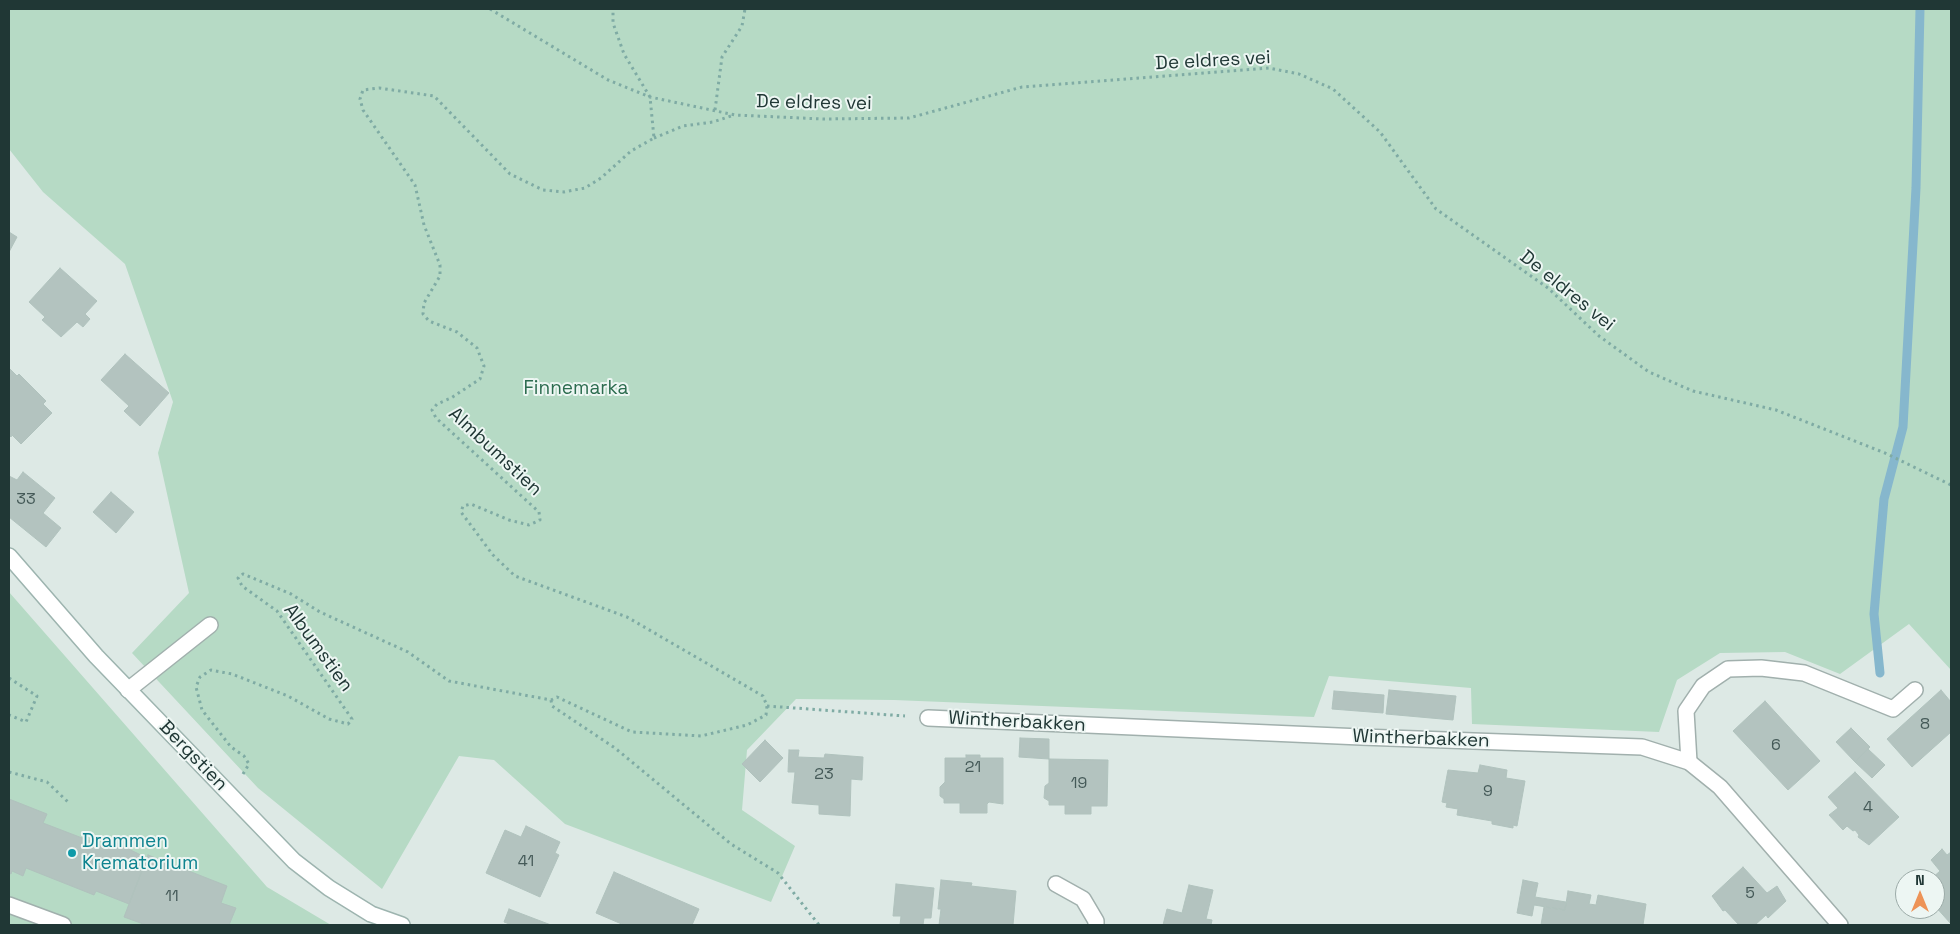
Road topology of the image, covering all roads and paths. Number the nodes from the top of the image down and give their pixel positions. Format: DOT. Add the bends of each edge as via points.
graph roads {
  1 [pos="490,9"];
  2 [pos="613,9"];
  3 [pos="746,9"];
  4 [pos="650,96"];
  5 [pos="715,110"];
  6 [pos="735,115"];
  7 [pos="654,138"];
  8 [pos="1951,486"];
  9 [pos="9,556"];
  10 [pos="210,625"];
  11 [pos="9,678"];
  12 [pos="128,690"];
  13 [pos="1915,690"];
  14 [pos="551,700"];
  15 [pos="766,706"];
  16 [pos="9,715"];
  17 [pos="928,718"];
  18 [pos="1689,762"];
  19 [pos="9,772"];
  20 [pos="228,793"];
  21 [pos="68,802"];
  22 [pos="1056,884"];
  23 [pos="9,905"];
  24 [pos="375,919"];
  25 [pos="63,925"];
  26 [pos="402,925"];
  27 [pos="819,925"];
  28 [pos="1096,925"];
  29 [pos="1840,925"];
  1 -- 4 [label="path, De eldres vei" via="608,80"];
  2 -- 4 [label="path" via="613,23 624,54"];
  3 -- 5 [label="path" via="742,26 722,57"];
  4 -- 5 [label="path, De eldres vei"];
  4 -- 7 [label="path"];
  5 -- 6 [label="path, De eldres vei"];
  6 -- 7 [label="path" via="683,126"];
  6 -- 8 [label="path, De eldres vei" via="910,118 1022,87 1269,68 1299,74 1333,89 1380,132 1436,209 1548,288 1599,336 1649,372 1693,391 1776,410 1884,453"];
  7 -- 15 [label="path, Almbumstien" via="631,151 602,178 585,188 564,192 543,190 510,174 434,96 379,88 363,90 360,99 363,110 415,185 424,225 440,266 440,276 424,303 423,314 429,321 457,332 477,348 484,366 480,379 432,410 436,418 539,512 540,520 529,525 471,504 463,506 461,512 493,555 515,576 627,617 763,696"];
  9 -- 12 [label="street, Bergstien"];
  10 -- 12 [label="street"];
  11 -- 16 [label="path" via="37,696 26,722"];
  12 -- 20 [label="street, Bergstien"];
  13 -- 18 [label="street" via="1893,709 1804,673 1761,668 1728,669 1703,686 1686,711"];
  14 -- 15 [label="path" via="557,698 632,732 701,736 748,725 766,714"];
  14 -- 20 [label="path, Albumstien" via="449,681 408,652 243,574 238,578 242,586 277,611 352,719 348,724 329,719 288,696 232,674 211,670 200,677 196,687 202,710 249,764"];
  14 -- 27 [label="path" via="552,706 615,748 731,844 778,873"];
  15 -- 17 [label="path"];
  17 -- 18 [label="street, Wintherbakken" via="1642,747"];
  18 -- 29 [label="street, Wintherbakken" via="1720,787"];
  19 -- 21 [label="path" via="47,782"];
  20 -- 24 [label="street, Bergstien" via="294,861"];
  22 -- 28 [label="street" via="1083,898"];
  23 -- 25 [label="street"];
  24 -- 26 [label="street, Bergstien"];
}
